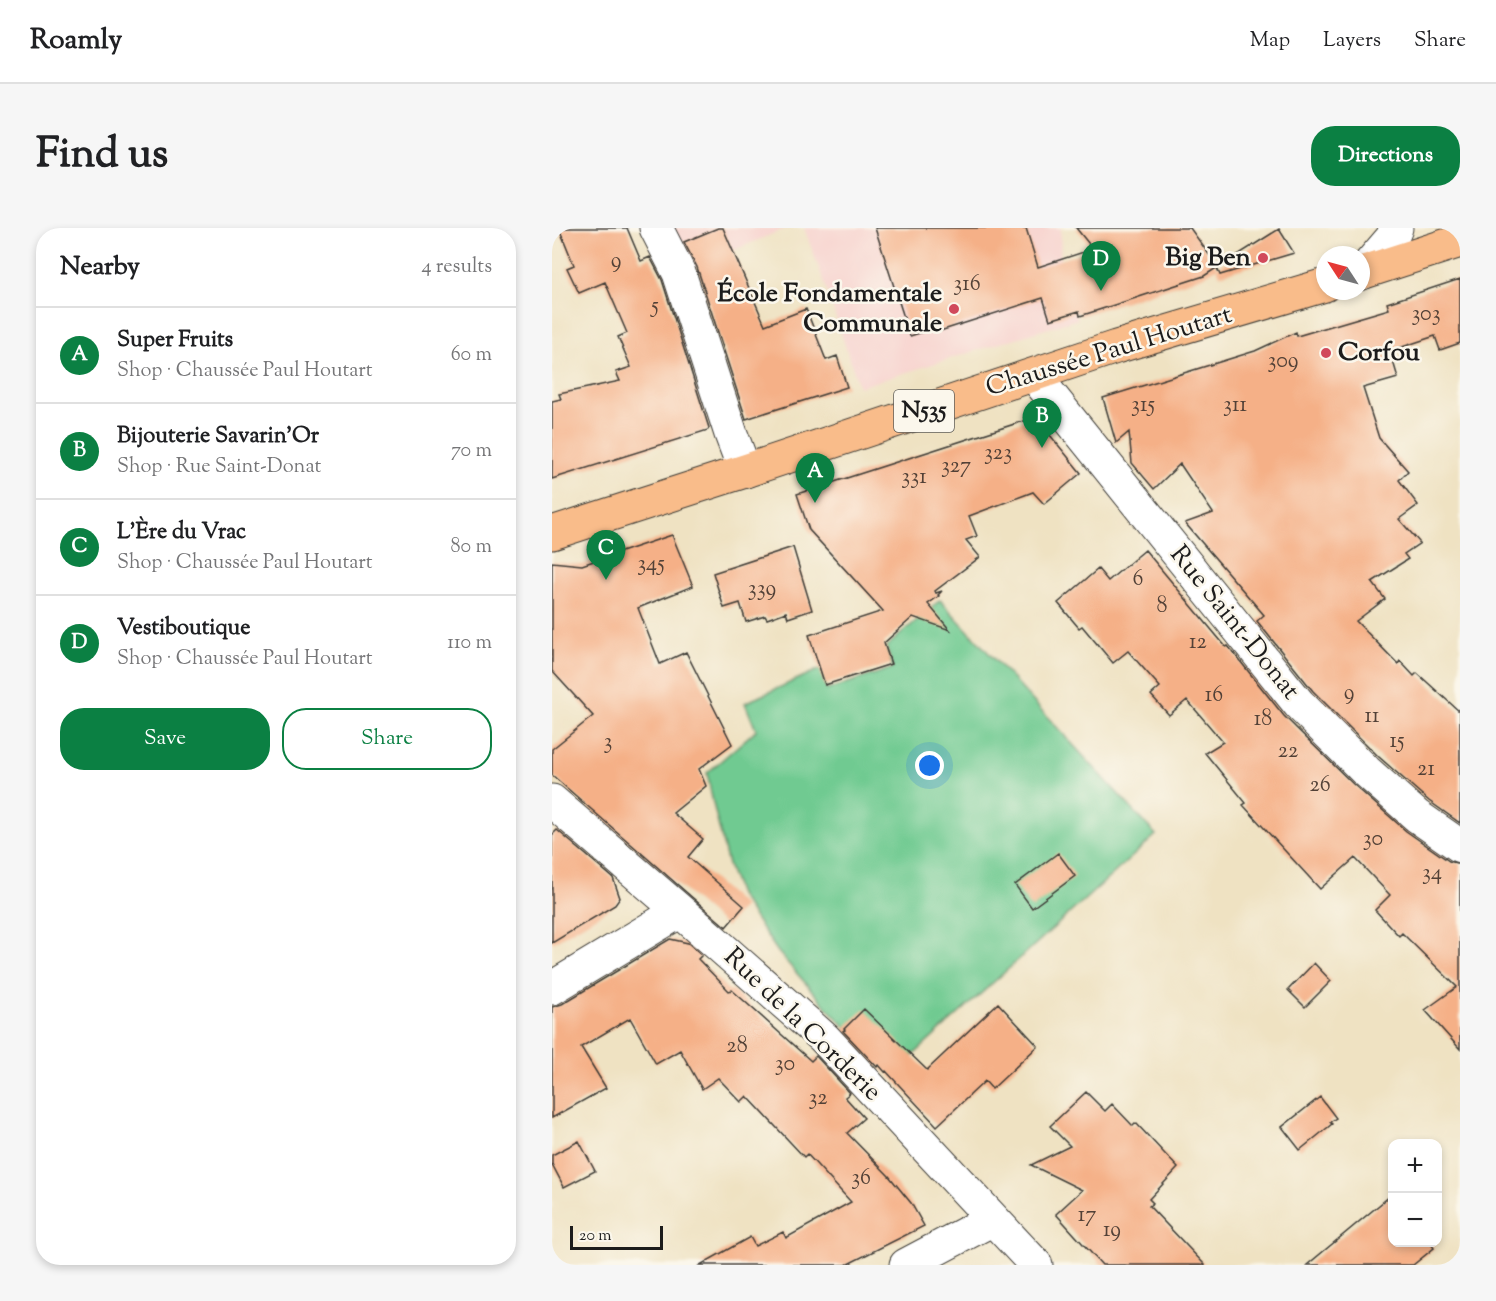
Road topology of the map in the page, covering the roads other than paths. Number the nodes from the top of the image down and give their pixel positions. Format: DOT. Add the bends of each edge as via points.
graph roads {
  1 [pos="656,228"];
  2 [pos="1396,228"];
  3 [pos="1460,241"];
  4 [pos="1370,263"];
  5 [pos="1370,270"];
  6 [pos="1316,288"];
  7 [pos="1034,375"];
  8 [pos="745,471"];
  9 [pos="552,533"];
  10 [pos="552,801"];
  11 [pos="1460,846"];
  12 [pos="680,911"];
  13 [pos="552,987"];
  14 [pos="993,1219"];
  15 [pos="906,1265"];
  16 [pos="1036,1265"];
  1 -- 8 [label="street" via="679,273"];
  2 -- 4 [label="street"];
  3 -- 5 [label="main road"];
  6 -- 7 [label="main road, Chaussée Paul Houtart / N535"];
  7 -- 8 [label="main road, Chaussée Paul Houtart / N535"];
  7 -- 11 [label="street, Rue Saint-Donat" via="1299,704 1417,816"];
  8 -- 9 [label="main road, Chaussée Paul Houtart / N535"];
  10 -- 12 [label="street, Rue de la Corderie"];
  12 -- 13 [label="street"];
  12 -- 14 [label="street, Rue de la Corderie" via="824,1038"];
  14 -- 15 [label="street"];
  14 -- 16 [label="street, Rue de la Corderie"];
}
